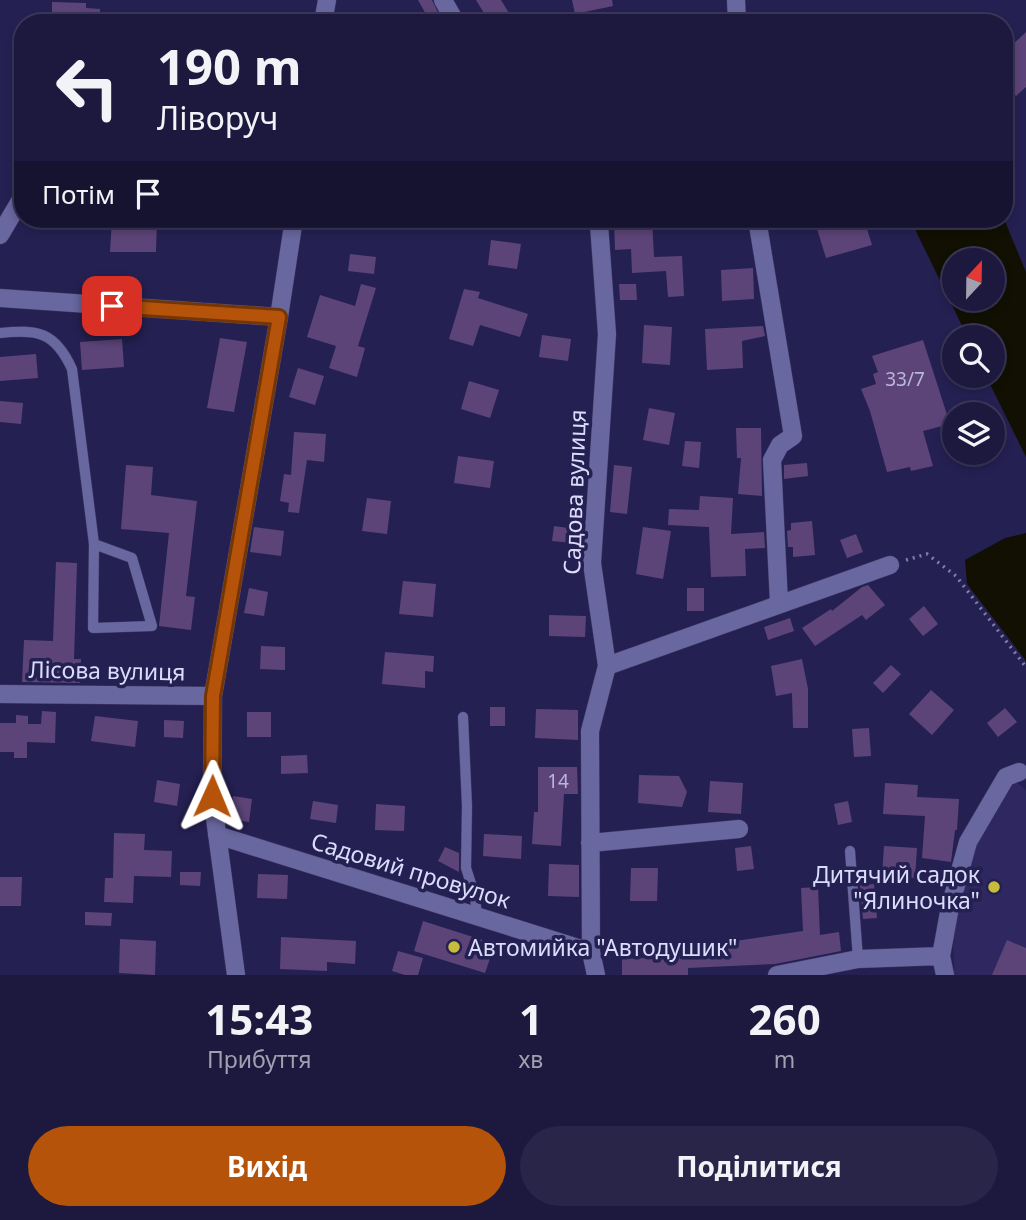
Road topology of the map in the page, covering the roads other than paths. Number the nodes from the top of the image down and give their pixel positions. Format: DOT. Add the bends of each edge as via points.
graph roads {
  1 [pos="14,211"];
  2 [pos="293,228"];
  3 [pos="599,228"];
  4 [pos="758,228"];
  5 [pos="0,235"];
  6 [pos="0,298"];
  7 [pos="279,317"];
  8 [pos="0,333"];
  9 [pos="94,544"];
  10 [pos="890,565"];
  11 [pos="779,603"];
  12 [pos="607,666"];
  13 [pos="0,694"];
  14 [pos="213,696"];
  15 [pos="463,717"];
  16 [pos="1023,775"];
  17 [pos="740,829"];
  18 [pos="217,835"];
  19 [pos="590,843"];
  20 [pos="850,851"];
  21 [pos="477,916"];
  22 [pos="591,952"];
  23 [pos="941,956"];
  24 [pos="858,959"];
  25 [pos="236,975"];
  26 [pos="596,975"];
  27 [pos="777,975"];
  28 [pos="944,975"];
  1 -- 5 [label="street"];
  2 -- 7 [label="street"];
  3 -- 12 [label="street, Садова вулиця" via="607,334 592,563"];
  4 -- 11 [label="street" via="793,436 780,445 772,460"];
  6 -- 7 [label="street"];
  7 -- 14 [label="street"];
  8 -- 9 [label="lane" via="27,330 47,336 65,353 72,369"];
  9 -- 9 [label="lane" via="93,628 152,626 132,558"];
  10 -- 11 [label="street"];
  11 -- 12 [label="street"];
  12 -- 19 [label="street, Садова вулиця" via="590,731"];
  13 -- 14 [label="street, Лісова вулиця"];
  14 -- 18 [label="street" via="212,796"];
  15 -- 21 [label="lane" via="466,868"];
  16 -- 23 [label="street" via="1006,777 968,842"];
  17 -- 19 [label="street"];
  18 -- 21 [label="street, Садовий провулок"];
  18 -- 25 [label="street"];
  19 -- 22 [label="street, Садова вулиця"];
  20 -- 24 [label="lane"];
  21 -- 22 [label="street, Садовий провулок"];
  22 -- 26 [label="street, Садова вулиця"];
  23 -- 24 [label="street"];
  23 -- 28 [label="street"];
  24 -- 27 [label="street"];
}
